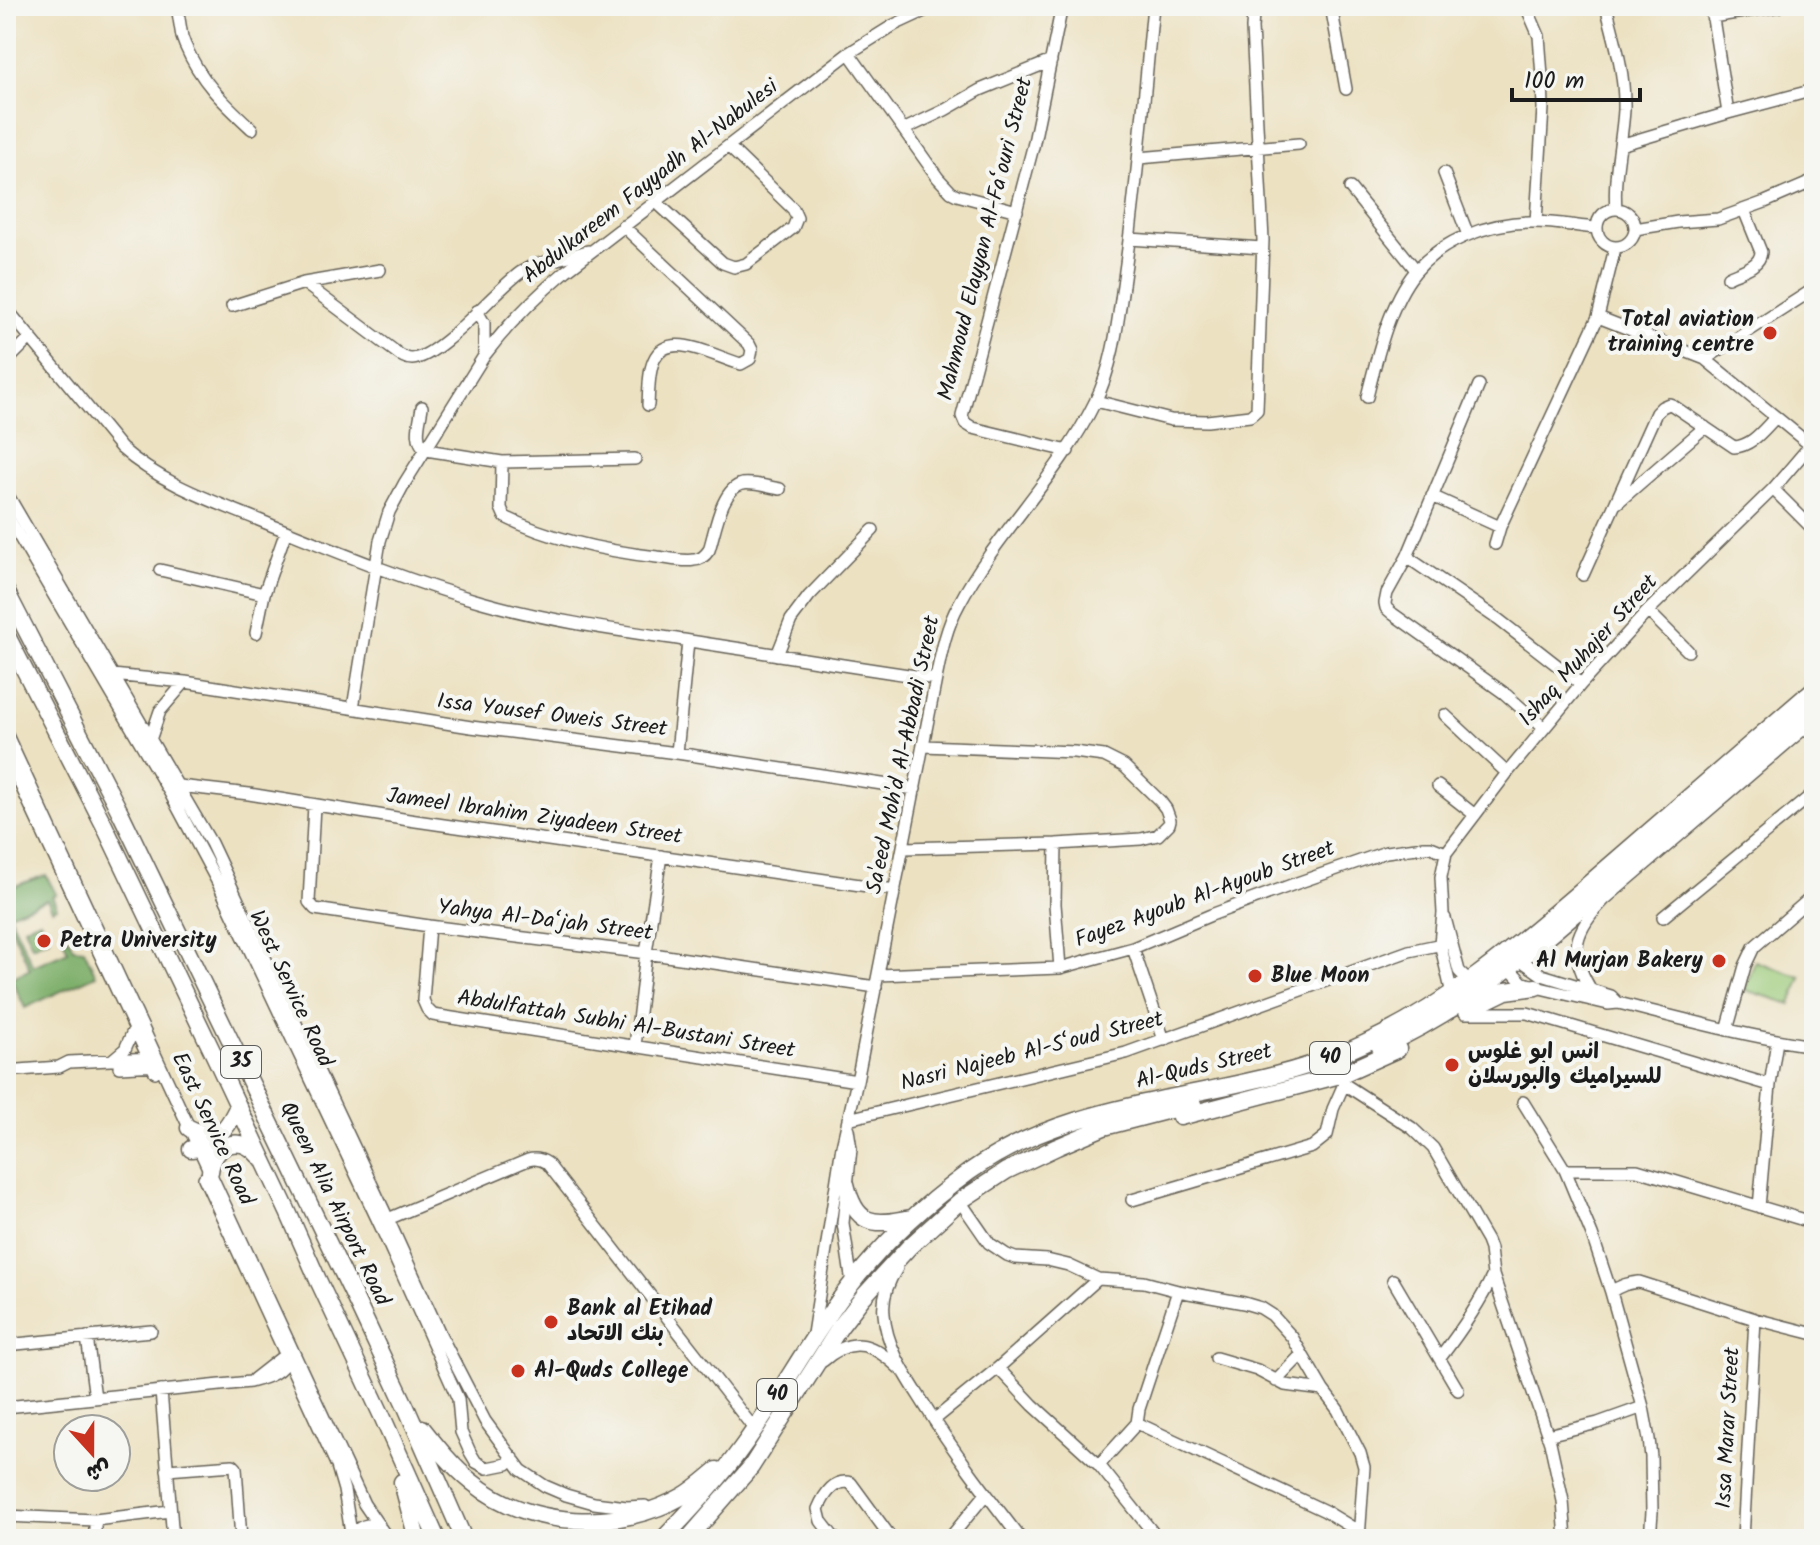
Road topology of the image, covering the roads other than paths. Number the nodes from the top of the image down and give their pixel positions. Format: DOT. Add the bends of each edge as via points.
graph roads {
  1 [pos="177,6"];
  2 [pos="935,6"];
  3 [pos="1062,6"];
  4 [pos="1153,6"];
  5 [pos="1256,6"];
  6 [pos="1331,6"];
  7 [pos="1526,6"];
  8 [pos="1606,6"];
  9 [pos="1780,6"];
  10 [pos="1712,11"];
  11 [pos="849,53"];
  12 [pos="1051,61"];
  13 [pos="1346,89"];
  14 [pos="1814,90"];
  15 [pos="1728,113"];
  16 [pos="252,129"];
  17 [pos="905,129"];
  18 [pos="1299,144"];
  19 [pos="1620,145"];
  20 [pos="728,146"];
  21 [pos="1259,148"];
  22 [pos="1139,158"];
  23 [pos="1444,173"];
  24 [pos="1814,181"];
  25 [pos="1350,188"];
  26 [pos="655,201"];
  27 [pos="1616,209"];
  28 [pos="1744,210"];
  29 [pos="1017,211"];
  30 [pos="1536,222"];
  31 [pos="623,226"];
  32 [pos="1596,228"];
  33 [pos="1635,229"];
  34 [pos="1468,235"];
  35 [pos="1130,239"];
  36 [pos="1262,248"];
  37 [pos="1615,248"];
  38 [pos="593,250"];
  39 [pos="380,270"];
  40 [pos="1416,270"];
  41 [pos="1728,277"];
  42 [pos="304,283"];
  43 [pos="1814,289"];
  44 [pos="232,306"];
  45 [pos="6,308"];
  46 [pos="477,311"];
  47 [pos="1598,317"];
  48 [pos="31,337"];
  49 [pos="484,356"];
  50 [pos="1705,359"];
  51 [pos="6,362"];
  52 [pos="1479,385"];
  53 [pos="1367,397"];
  54 [pos="1096,401"];
  55 [pos="648,405"];
  56 [pos="422,407"];
  57 [pos="1775,418"];
  58 [pos="1705,427"];
  59 [pos="1812,443"];
  60 [pos="426,450"];
  61 [pos="1068,451"];
  62 [pos="635,459"];
  63 [pos="502,462"];
  64 [pos="780,489"];
  65 [pos="1773,489"];
  66 [pos="6,492"];
  67 [pos="1432,496"];
  68 [pos="1613,506"];
  69 [pos="6,514"];
  70 [pos="1500,527"];
  71 [pos="873,530"];
  72 [pos="1814,530"];
  73 [pos="286,531"];
  74 [pos="1495,544"];
  75 [pos="1407,557"];
  76 [pos="376,566"];
  77 [pos="160,570"];
  78 [pos="1583,575"];
  79 [pos="6,591"];
  80 [pos="264,594"];
  81 [pos="1648,611"];
  82 [pos="256,633"];
  83 [pos="6,634"];
  84 [pos="688,641"];
  85 [pos="1688,651"];
  86 [pos="777,655"];
  87 [pos="106,676"];
  88 [pos="936,679"];
  89 [pos="185,682"];
  90 [pos="1581,684"];
  91 [pos="1814,689"];
  92 [pos="1814,706"];
  93 [pos="353,708"];
  94 [pos="1445,715"];
  95 [pos="1814,720"];
  96 [pos="1544,728"];
  97 [pos="6,733"];
  98 [pos="150,740"];
  99 [pos="924,746"];
  100 [pos="677,753"];
  101 [pos="7,758"];
  102 [pos="1507,773"];
  103 [pos="1438,786"];
  104 [pos="915,789"];
  105 [pos="175,790"];
  106 [pos="1814,793"];
  107 [pos="314,805"];
  108 [pos="1475,815"];
  109 [pos="1056,844"];
  110 [pos="904,848"];
  111 [pos="1446,853"];
  112 [pos="661,856"];
  113 [pos="895,890"];
  114 [pos="1814,895"];
  115 [pos="1663,917"];
  116 [pos="429,926"];
  117 [pos="1446,942"];
  118 [pos="1133,948"];
  119 [pos="646,953"];
  120 [pos="1510,960"];
  121 [pos="1060,968"];
  122 [pos="1472,980"];
  123 [pos="877,981"];
  124 [pos="1536,987"];
  125 [pos="1591,990"];
  126 [pos="1452,994"];
  127 [pos="1618,1003"];
  128 [pos="1463,1013"];
  129 [pos="134,1029"];
  130 [pos="1727,1030"];
  131 [pos="1164,1040"];
  132 [pos="1777,1041"];
  133 [pos="635,1046"];
  134 [pos="1814,1046"];
  135 [pos="112,1060"];
  136 [pos="154,1061"];
  137 [pos="59,1067"];
  138 [pos="6,1071"];
  139 [pos="1342,1080"];
  140 [pos="857,1081"];
  141 [pos="1770,1085"];
  142 [pos="1523,1102"];
  143 [pos="237,1108"];
  144 [pos="847,1121"];
  145 [pos="1104,1127"];
  146 [pos="189,1128"];
  147 [pos="1016,1144"];
  148 [pos="228,1145"];
  149 [pos="195,1149"];
  150 [pos="262,1159"];
  151 [pos="1027,1162"];
  152 [pos="1565,1170"];
  153 [pos="210,1172"];
  154 [pos="846,1184"];
  155 [pos="1132,1200"];
  156 [pos="960,1201"];
  157 [pos="1759,1207"];
  158 [pos="912,1218"];
  159 [pos="388,1219"];
  160 [pos="1814,1223"];
  161 [pos="909,1247"];
  162 [pos="1493,1275"];
  163 [pos="1098,1279"];
  164 [pos="1393,1280"];
  165 [pos="857,1290"];
  166 [pos="1178,1291"];
  167 [pos="1611,1292"];
  168 [pos="1755,1319"];
  169 [pos="151,1331"];
  170 [pos="434,1334"];
  171 [pos="1814,1334"];
  172 [pos="87,1337"];
  173 [pos="813,1339"];
  174 [pos="6,1345"];
  175 [pos="289,1354"];
  176 [pos="1302,1354"];
  177 [pos="1216,1358"];
  178 [pos="1440,1358"];
  179 [pos="998,1368"];
  180 [pos="811,1373"];
  181 [pos="905,1374"];
  182 [pos="1276,1381"];
  183 [pos="1323,1390"];
  184 [pos="1458,1390"];
  185 [pos="161,1391"];
  186 [pos="95,1398"];
  187 [pos="6,1407"];
  188 [pos="406,1407"];
  189 [pos="1643,1407"];
  190 [pos="382,1416"];
  191 [pos="934,1420"];
  192 [pos="1137,1423"];
  193 [pos="755,1430"];
  194 [pos="1547,1435"];
  195 [pos="740,1451"];
  196 [pos="513,1458"];
  197 [pos="1099,1465"];
  198 [pos="167,1470"];
  199 [pos="730,1493"];
  200 [pos="986,1494"];
  201 [pos="666,1504"];
  202 [pos="170,1511"];
  203 [pos="6,1516"];
  204 [pos="95,1520"];
  205 [pos="379,1525"];
  206 [pos="1359,1535"];
  207 [pos="352,1538"];
  208 [pos="951,1538"];
  209 [pos="95,1539"];
  210 [pos="173,1539"];
  211 [pos="241,1539"];
  212 [pos="388,1539"];
  213 [pos="417,1539"];
  214 [pos="437,1539"];
  215 [pos="464,1539"];
  216 [pos="663,1539"];
  217 [pos="688,1539"];
  218 [pos="706,1539"];
  219 [pos="835,1539"];
  220 [pos="892,1539"];
  221 [pos="1021,1539"];
  222 [pos="1158,1539"];
  223 [pos="1566,1539"];
  224 [pos="1650,1539"];
  225 [pos="1743,1539"];
  1 -- 16 [label="street" via="185,45 210,88"];
  2 -- 11 [label="street, Abdulkareem Fayyadh Al-Nabulesi"];
  3 -- 12 [label="street, Mahmoud Elayyan Al-Fa‘ouri Street"];
  4 -- 22 [label="street, Sa'eed Moh'd Al-Abbadi Street"];
  5 -- 21 [label="street" via="1252,28"];
  6 -- 13 [label="street"];
  7 -- 30 [label="street" via="1539,36 1543,92"];
  8 -- 19 [label="street" via="1623,76"];
  9 -- 10 [label="street"];
  10 -- 15 [label="street"];
  11 -- 17 [label="street"];
  11 -- 20 [label="street, Abdulkareem Fayyadh Al-Nabulesi"];
  12 -- 17 [label="street"];
  12 -- 29 [label="street, Mahmoud Elayyan Al-Fa‘ouri Street"];
  14 -- 15 [label="street"];
  15 -- 19 [label="street"];
  17 -- 29 [label="street" via="951,192"];
  18 -- 21 [label="street"];
  19 -- 27 [label="street"];
  20 -- 26 [label="street, Abdulkareem Fayyadh Al-Nabulesi"];
  20 -- 26 [label="street" via="797,218 793,228 746,264 723,263"];
  21 -- 22 [label="street"];
  21 -- 36 [label="street"];
  22 -- 35 [label="street, Sa'eed Moh'd Al-Abbadi Street"];
  23 -- 34 [label="street"];
  24 -- 28 [label="street"];
  25 -- 40 [label="street"];
  26 -- 31 [label="street, Abdulkareem Fayyadh Al-Nabulesi"];
  27 -- 32 [label="street" via="1606,211"];
  27 -- 33 [label="street" via="1626,211"];
  28 -- 33 [label="street" via="1718,219"];
  28 -- 41 [label="street" via="1761,256"];
  29 -- 61 [label="street, Mahmoud Elayyan Al-Fa‘ouri Street" via="963,419 973,428"];
  30 -- 32 [label="street"];
  30 -- 34 [label="street"];
  31 -- 38 [label="street, Abdulkareem Fayyadh Al-Nabulesi"];
  31 -- 55 [label="street" via="752,350 741,364 684,345 667,347 652,365"];
  32 -- 37 [label="street" via="1606,245"];
  33 -- 37 [label="street" via="1625,245"];
  34 -- 40 [label="street"];
  35 -- 36 [label="street"];
  35 -- 54 [label="street, Sa'eed Moh'd Al-Abbadi Street" via="1113,347"];
  36 -- 54 [label="street" via="1256,413 1177,421"];
  37 -- 47 [label="street"];
  38 -- 46 [label="street" via="527,268"];
  38 -- 49 [label="street, Abdulkareem Fayyadh Al-Nabulesi" via="524,307"];
  39 -- 42 [label="street"];
  40 -- 53 [label="street" via="1400,294"];
  42 -- 44 [label="street"];
  42 -- 46 [label="street" via="411,359 439,345"];
  43 -- 50 [label="street"];
  45 -- 48 [label="street"];
  46 -- 49 [label="street" via="484,323"];
  47 -- 50 [label="street"];
  47 -- 70 [label="street"];
  48 -- 51 [label="street"];
  48 -- 73 [label="street" via="140,465"];
  49 -- 60 [label="street, Abdulkareem Fayyadh Al-Nabulesi"];
  50 -- 57 [label="street"];
  52 -- 67 [label="street"];
  54 -- 61 [label="street, Sa'eed Moh'd Al-Abbadi Street"];
  56 -- 60 [label="street" via="418,439"];
  57 -- 58 [label="street" via="1739,448"];
  57 -- 59 [label="street"];
  58 -- 68 [label="street"];
  58 -- 68 [label="street" via="1672,405 1659,409"];
  59 -- 65 [label="street, Ishaq Muhajer Street"];
  60 -- 63 [label="street"];
  60 -- 76 [label="street, Abdulkareem Fayyadh Al-Nabulesi" via="389,512"];
  61 -- 88 [label="street, Sa'eed Moh'd Al-Abbadi Street" via="960,602"];
  62 -- 63 [label="street"];
  63 -- 64 [label="street" via="505,517 590,546 662,558 694,561 705,556 734,488 748,484"];
  65 -- 72 [label="street"];
  65 -- 81 [label="street, Ishaq Muhajer Street"];
  66 -- 87 [label="street, West Service Road"];
  67 -- 70 [label="street"];
  67 -- 75 [label="street"];
  68 -- 78 [label="street"];
  69 -- 87 [label="street, West Service Road"];
  70 -- 74 [label="street"];
  71 -- 86 [label="street" via="809,596 791,620"];
  73 -- 76 [label="street"];
  73 -- 80 [label="street"];
  75 -- 90 [label="street"];
  75 -- 96 [label="street" via="1387,593 1386,608"];
  76 -- 84 [label="street" via="482,602"];
  76 -- 93 [label="street, Abdulkareem Fayyadh Al-Nabulesi"];
  77 -- 80 [label="street"];
  79 -- 188 [label="highway, Queen Alia Airport Road / 35" via="121,814"];
  80 -- 82 [label="street"];
  81 -- 85 [label="street"];
  81 -- 90 [label="street, Ishaq Muhajer Street"];
  83 -- 143 [label="highway, Queen Alia Airport Road / 35" via="103,823"];
  84 -- 86 [label="street"];
  84 -- 100 [label="street"];
  86 -- 88 [label="street"];
  87 -- 89 [label="street, Issa Yousef Oweis Street"];
  87 -- 98 [label="street, West Service Road"];
  87 -- 105 [label="street, West Service Road"];
  88 -- 99 [label="street, Sa'eed Moh'd Al-Abbadi Street"];
  89 -- 93 [label="street, Issa Yousef Oweis Street"];
  89 -- 98 [label="street" via="160,711"];
  90 -- 96 [label="street, Ishaq Muhajer Street"];
  91 -- 120 [label="highway, Al-Quds Street / 40"];
  92 -- 120 [label="highway, Al-Quds Street / 40"];
  93 -- 100 [label="street, Issa Yousef Oweis Street"];
  94 -- 102 [label="street"];
  95 -- 125 [label="street" via="1591,913 1577,947 1578,967"];
  96 -- 102 [label="street, Ishaq Muhajer Street"];
  97 -- 136 [label="street, East Service Road"];
  98 -- 105 [label="street, West Service Road"];
  99 -- 104 [label="street, Sa'eed Moh'd Al-Abbadi Street"];
  99 -- 109 [label="street" via="1104,756 1124,766 1160,801 1170,820 1150,838"];
  100 -- 104 [label="street, Issa Yousef Oweis Street"];
  101 -- 129 [label="street, East Service Road"];
  102 -- 108 [label="street, Ishaq Muhajer Street"];
  103 -- 108 [label="street"];
  104 -- 110 [label="street, Sa'eed Moh'd Al-Abbadi Street"];
  105 -- 107 [label="street, Jameel Ibrahim Ziyadeen Street"];
  105 -- 159 [label="street, West Service Road" via="228,876"];
  105 -- 170 [label="street, West Service Road"];
  106 -- 115 [label="street"];
  107 -- 112 [label="street, Jameel Ibrahim Ziyadeen Street"];
  107 -- 116 [label="street, Yahya Al-Da‘jah Street" via="311,907"];
  108 -- 111 [label="street, Ishaq Muhajer Street"];
  109 -- 110 [label="street"];
  109 -- 121 [label="street"];
  110 -- 113 [label="street, Sa'eed Moh'd Al-Abbadi Street"];
  111 -- 117 [label="street" via="1441,877"];
  111 -- 118 [label="street, Fayez Ayoub Al-Ayoub Street" via="1424,847 1375,856"];
  112 -- 113 [label="street, Jameel Ibrahim Ziyadeen Street"];
  112 -- 119 [label="street"];
  113 -- 123 [label="street, Sa'eed Moh'd Al-Abbadi Street"];
  114 -- 130 [label="street" via="1754,947"];
  116 -- 119 [label="street, Yahya Al-Da‘jah Street"];
  116 -- 133 [label="street, Abdulfattah Subhi Al-Bustani Street" via="423,1000 433,1015"];
  117 -- 122 [label="street" via="1459,971"];
  117 -- 126 [label="street"];
  117 -- 131 [label="street, Nasri Najeeb Al-S‘oud Street"];
  118 -- 121 [label="street, Fayez Ayoub Al-Ayoub Street"];
  118 -- 131 [label="street"];
  119 -- 123 [label="street, Yahya Al-Da‘jah Street"];
  119 -- 133 [label="street"];
  120 -- 122 [label="highway, Al-Quds Street / 40"];
  120 -- 124 [label="street" via="1522,982"];
  120 -- 125 [label="street"];
  120 -- 145 [label="highway, Al-Quds Street / 40" via="1460,1003 1414,1031 1333,1067"];
  121 -- 123 [label="street, Fayez Ayoub Al-Ayoub Street"];
  122 -- 126 [label="highway, Al-Quds Street / 40"];
  123 -- 140 [label="street, Sa'eed Moh'd Al-Abbadi Street"];
  124 -- 127 [label="street"];
  124 -- 128 [label="highway" via="1506,991"];
  125 -- 127 [label="street"];
  126 -- 147 [label="highway, Al-Quds Street / 40" via="1332,1057 1090,1116"];
  127 -- 130 [label="street"];
  128 -- 139 [label="highway"];
  128 -- 141 [label="street" via="1527,1013"];
  129 -- 135 [label="street" via="125,1049"];
  129 -- 136 [label="street, East Service Road"];
  130 -- 132 [label="street"];
  131 -- 144 [label="street, Nasri Najeeb Al-S‘oud Street"];
  132 -- 134 [label="street"];
  132 -- 141 [label="street"];
  133 -- 140 [label="street, Abdulfattah Subhi Al-Bustani Street"];
  135 -- 136 [label="street"];
  135 -- 137 [label="street"];
  136 -- 137 [label="street"];
  136 -- 146 [label="street, East Service Road"];
  136 -- 149 [label="street, East Service Road"];
  137 -- 138 [label="street"];
  139 -- 145 [label="highway" via="1160,1122"];
  139 -- 155 [label="street" via="1327,1135 1312,1147"];
  139 -- 162 [label="street" via="1433,1148 1487,1241"];
  140 -- 144 [label="street, Sa'eed Moh'd Al-Abbadi Street"];
  141 -- 157 [label="street"];
  142 -- 152 [label="street"];
  143 -- 146 [label="highway" via="218,1133"];
  143 -- 150 [label="highway, Queen Alia Airport Road / 35"];
  144 -- 154 [label="street, Sa'eed Moh'd Al-Abbadi Street" via="851,1149"];
  144 -- 173 [label="street, Sa'eed Moh'd Al-Abbadi Street"];
  145 -- 151 [label="highway, Al-Quds Street / 40"];
  146 -- 149 [label="street, East Service Road"];
  147 -- 151 [label="highway" via="1027,1150"];
  147 -- 158 [label="highway, Al-Quds Street / 40" via="973,1169"];
  148 -- 149 [label="highway"];
  148 -- 150 [label="highway" via="246,1145"];
  148 -- 153 [label="highway" via="215,1156"];
  149 -- 153 [label="street, East Service Road"];
  149 -- 175 [label="street, East Service Road"];
  150 -- 190 [label="highway, Queen Alia Airport Road / 35"];
  151 -- 156 [label="highway, Al-Quds Street / 40"];
  152 -- 157 [label="street" via="1637,1170"];
  152 -- 167 [label="street"];
  153 -- 175 [label="street, East Service Road"];
  154 -- 158 [label="highway" via="853,1207 865,1219 883,1223"];
  154 -- 165 [label="street, Sa'eed Moh'd Al-Abbadi Street" via="843,1223"];
  156 -- 161 [label="highway, Al-Quds Street / 40"];
  156 -- 163 [label="street" via="998,1250 1015,1258 1068,1265"];
  157 -- 160 [label="street"];
  158 -- 165 [label="highway, Al-Quds Street / 40" via="885,1244"];
  159 -- 170 [label="street, West Service Road"];
  159 -- 193 [label="street" via="528,1160 544,1160"];
  161 -- 165 [label="highway, Al-Quds Street / 40"];
  161 -- 181 [label="street" via="888,1284 884,1307 887,1333"];
  162 -- 178 [label="street"];
  162 -- 194 [label="street"];
  163 -- 166 [label="street"];
  163 -- 179 [label="street"];
  164 -- 178 [label="street"];
  165 -- 173 [label="highway, Al-Quds Street / 40"];
  165 -- 180 [label="highway, Al-Quds Street / 40"];
  166 -- 176 [label="street" via="1261,1308 1281,1323"];
  166 -- 192 [label="street"];
  167 -- 168 [label="street" via="1639,1282"];
  167 -- 189 [label="street"];
  168 -- 171 [label="street"];
  168 -- 225 [label="street, Issa Marar Street"];
  169 -- 172 [label="street"];
  170 -- 196 [label="street, West Service Road" via="478,1411"];
  170 -- 196 [label="street, West Service Road" via="472,1458 487,1468"];
  172 -- 174 [label="street"];
  172 -- 186 [label="street"];
  173 -- 193 [label="highway, Al-Quds Street / 40"];
  175 -- 185 [label="street" via="250,1382"];
  175 -- 205 [label="street, East Service Road"];
  175 -- 207 [label="street, East Service Road" via="337,1466"];
  176 -- 182 [label="street"];
  176 -- 183 [label="street"];
  177 -- 182 [label="street"];
  178 -- 184 [label="street"];
  179 -- 191 [label="street"];
  179 -- 197 [label="street"];
  180 -- 181 [label="street" via="837,1350 862,1345 879,1351"];
  180 -- 199 [label="highway, Al-Quds Street / 40"];
  181 -- 191 [label="street"];
  182 -- 183 [label="street"];
  183 -- 206 [label="street" via="1364,1467"];
  185 -- 186 [label="street"];
  185 -- 198 [label="street"];
  186 -- 187 [label="street"];
  188 -- 201 [label="highway" via="453,1465 513,1506 578,1521 641,1514"];
  188 -- 215 [label="highway, Queen Alia Airport Road / 35"];
  189 -- 194 [label="street"];
  189 -- 224 [label="street" via="1651,1457"];
  190 -- 213 [label="highway"];
  190 -- 214 [label="highway, Queen Alia Airport Road / 35"];
  191 -- 200 [label="street"];
  192 -- 197 [label="street"];
  192 -- 206 [label="street" via="1325,1511"];
  193 -- 195 [label="highway, Al-Quds Street / 40"];
  194 -- 223 [label="street"];
  195 -- 201 [label="highway" via="696,1488"];
  195 -- 216 [label="highway, Al-Quds Street / 40"];
  196 -- 201 [label="street, West Service Road" via="533,1479 577,1498 627,1507"];
  197 -- 222 [label="street"];
  198 -- 202 [label="street"];
  198 -- 211 [label="street" via="233,1465"];
  199 -- 217 [label="highway, Al-Quds Street / 40"];
  199 -- 218 [label="highway"];
  200 -- 208 [label="street"];
  200 -- 221 [label="street"];
  202 -- 204 [label="street"];
  202 -- 210 [label="street"];
  203 -- 204 [label="street"];
  204 -- 209 [label="street"];
  205 -- 207 [label="street" via="363,1525"];
  205 -- 212 [label="street, East Service Road"];
  219 -- 220 [label="street" via="818,1507 833,1486 846,1481"];
}
